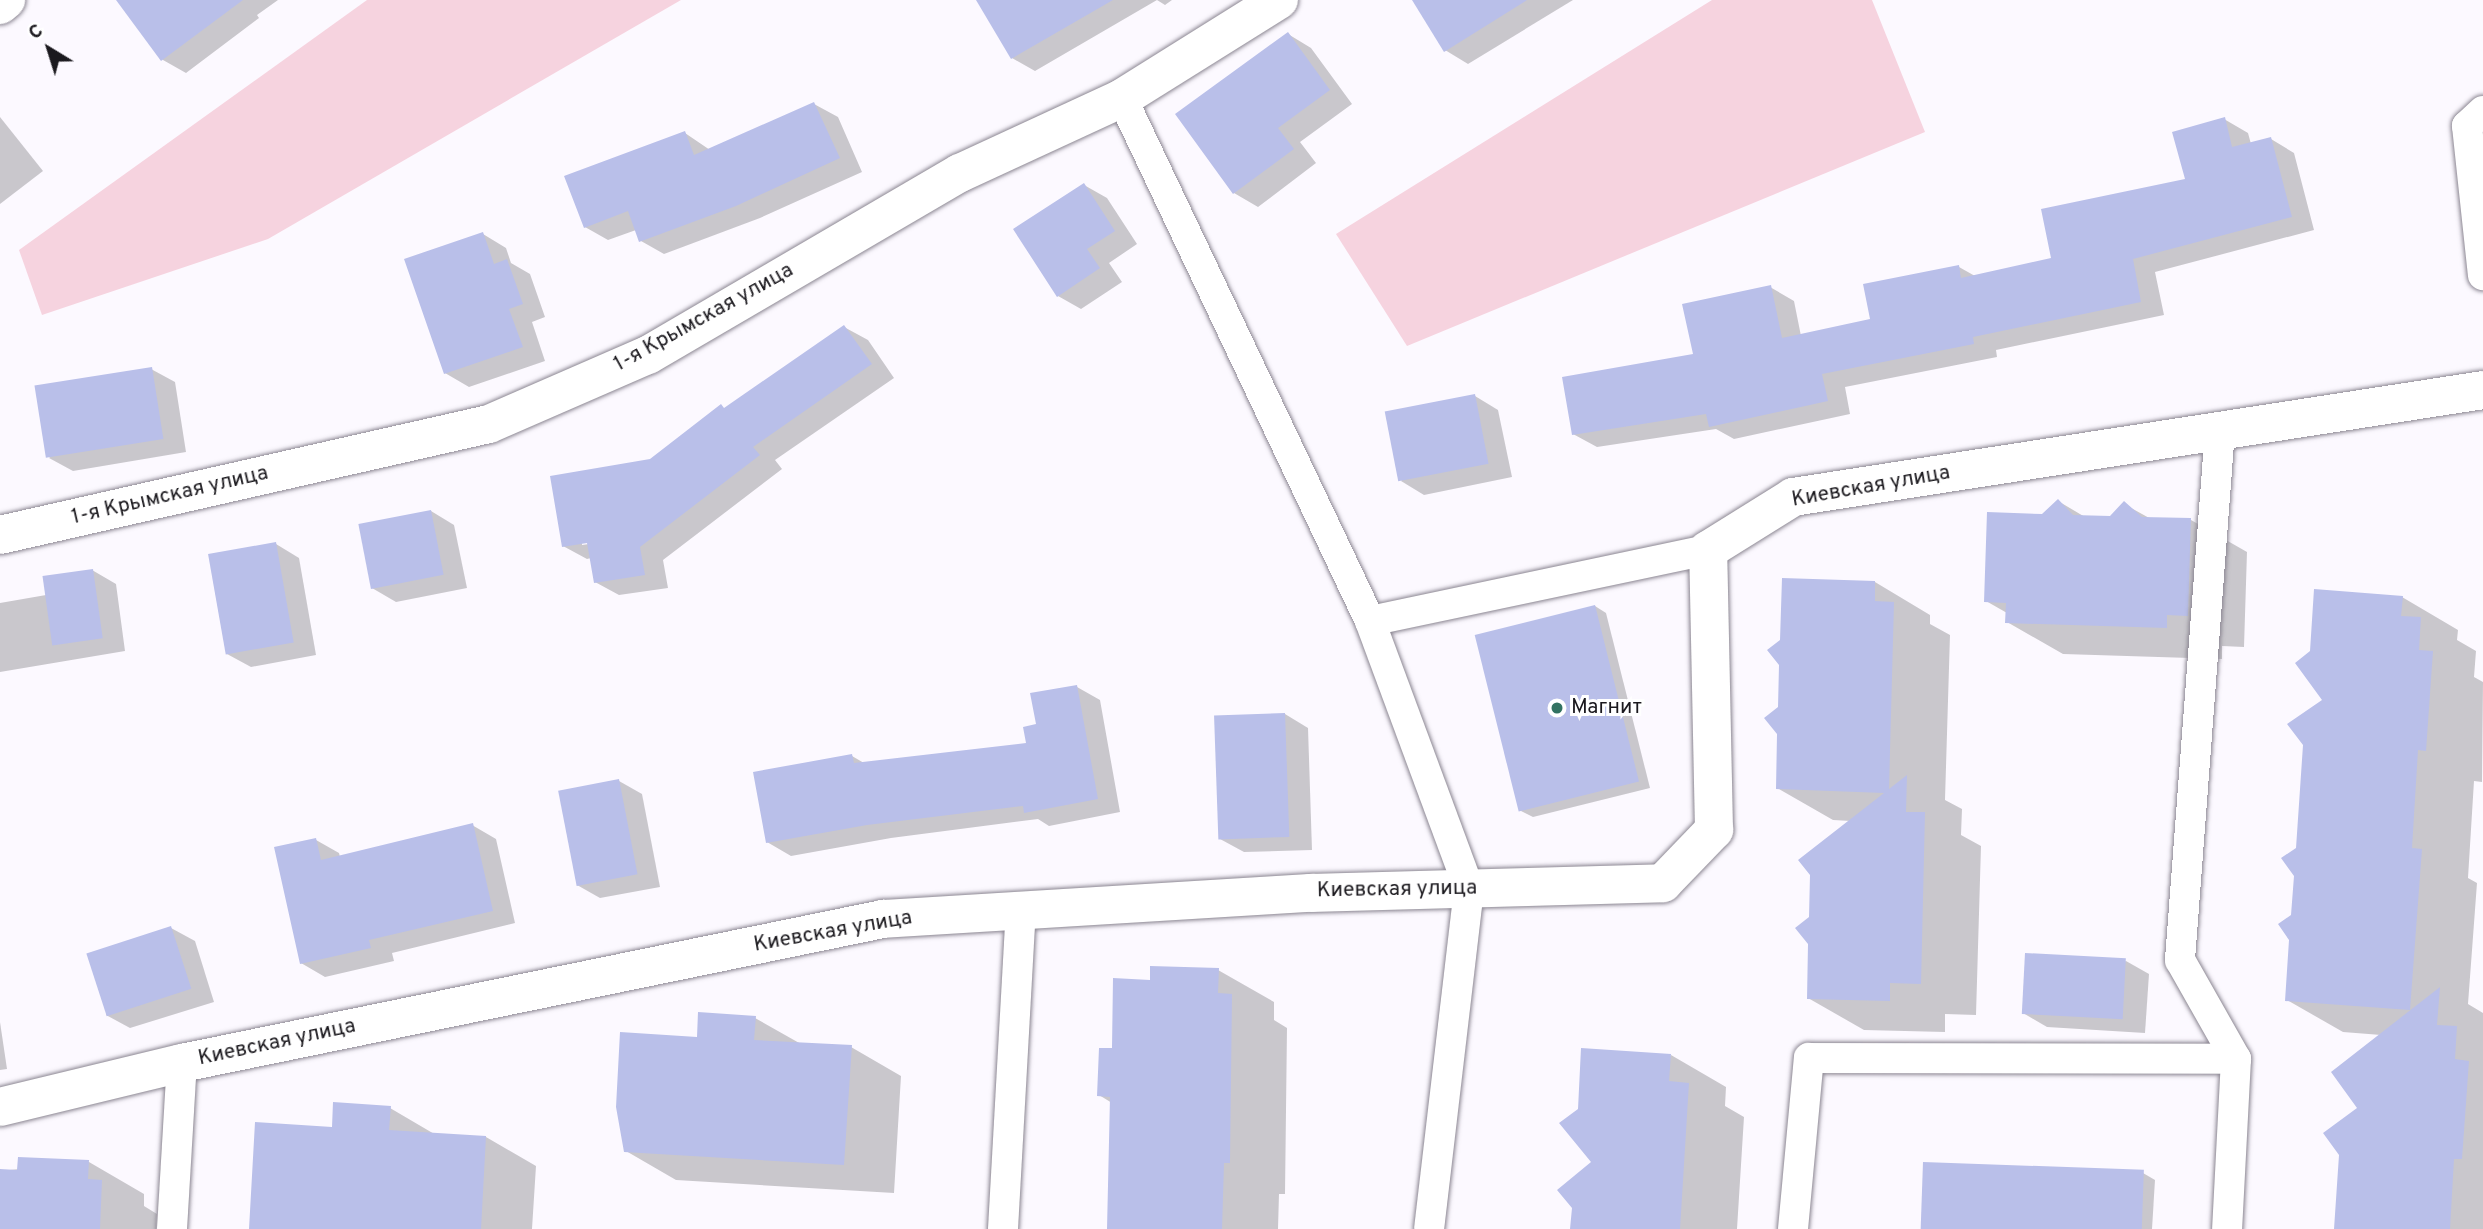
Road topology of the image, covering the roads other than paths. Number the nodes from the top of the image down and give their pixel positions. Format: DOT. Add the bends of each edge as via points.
graph roads {
  1 [pos="6,0"];
  2 [pos="1279,0"];
  3 [pos="0,5"];
  4 [pos="1122,98"];
  5 [pos="2483,111"];
  6 [pos="2483,275"];
  7 [pos="2483,390"];
  8 [pos="2220,430"];
  9 [pos="0,535"];
  10 [pos="1708,550"];
  11 [pos="1370,621"];
  12 [pos="1469,889"];
  13 [pos="1021,910"];
  14 [pos="2236,1059"];
  15 [pos="181,1063"];
  16 [pos="0,1107"];
  17 [pos="172,1229"];
  18 [pos="1003,1229"];
  19 [pos="1429,1229"];
  20 [pos="1793,1229"];
  21 [pos="2227,1229"];
  1 -- 3 [label="street"];
  2 -- 4 [label="street, 1-я Крымская улица"];
  4 -- 9 [label="street, 1-я Крымская улица" via="960,173 648,355 489,424"];
  4 -- 11 [label="lane"];
  5 -- 6 [label="lane" via="2467,125"];
  7 -- 8 [label="street, Киевская улица"];
  8 -- 10 [label="street, Киевская улица" via="1793,497"];
  8 -- 14 [label="lane" via="2180,960"];
  10 -- 11 [label="lane"];
  10 -- 12 [label="street, Киевская улица" via="1714,830 1663,883"];
  11 -- 12 [label="lane"];
  12 -- 13 [label="street, Киевская улица" via="1311,892"];
  12 -- 19 [label="lane"];
  13 -- 15 [label="street, Киевская улица" via="883,919"];
  13 -- 18 [label="lane"];
  14 -- 20 [label="lane" via="1809,1058"];
  14 -- 21 [label="lane"];
  15 -- 16 [label="street, Киевская улица"];
  15 -- 17 [label="lane"];
}
